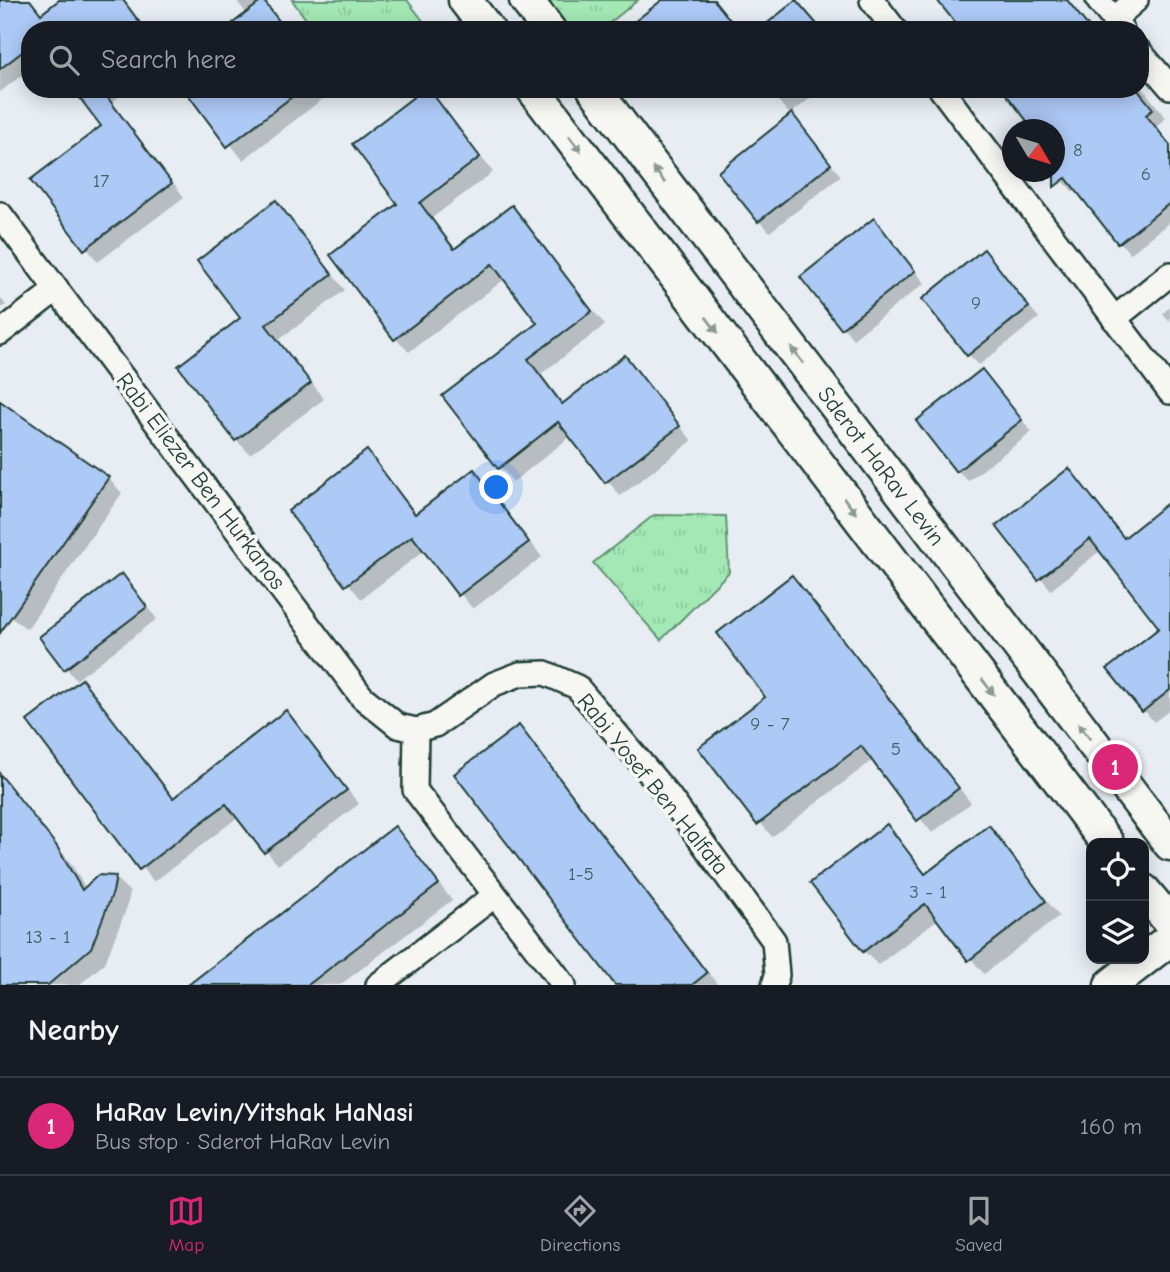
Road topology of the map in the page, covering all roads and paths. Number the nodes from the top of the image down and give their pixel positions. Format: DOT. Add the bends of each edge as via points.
graph roads {
  1 [pos="465,0"];
  2 [pos="526,0"];
  3 [pos="872,0"];
  4 [pos="1098,0"];
  5 [pos="1136,0"];
  6 [pos="481,21"];
  7 [pos="542,21"];
  8 [pos="888,21"];
  9 [pos="1114,21"];
  10 [pos="1120,21"];
  11 [pos="1149,63"];
  12 [pos="1170,88"];
  13 [pos="540,98"];
  14 [pos="601,98"];
  15 [pos="948,98"];
  16 [pos="0,214"];
  17 [pos="1170,274"];
  18 [pos="57,289"];
  19 [pos="1114,319"];
  20 [pos="0,333"];
  21 [pos="1170,392"];
  22 [pos="416,730"];
  23 [pos="1103,838"];
  24 [pos="1170,844"];
  25 [pos="494,896"];
  26 [pos="1149,897"];
  27 [pos="1170,922"];
  28 [pos="1170,939"];
  29 [pos="1120,973"];
  30 [pos="378,985"];
  31 [pos="565,985"];
  32 [pos="774,985"];
  1 -- 6 [label="main road"];
  2 -- 7 [label="main road"];
  3 -- 8 [label="street"];
  4 -- 9 [label="street"];
  5 -- 10 [label="street"];
  11 -- 12 [label="street"];
  13 -- 23 [label="main road, one-way"];
  24 -- 14 [label="main road, Sderot HaRav Levin, one-way"];
  15 -- 19 [label="street"];
  16 -- 18 [label="street, Rabi Eliezer Ben Hurkanos"];
  17 -- 19 [label="street"];
  18 -- 20 [label="street"];
  18 -- 22 [label="street, Rabi Eliezer Ben Hurkanos" via="362,697 398,726"];
  19 -- 21 [label="street"];
  22 -- 25 [label="street" via="415,790"];
  22 -- 32 [label="street, Rabi Yosef Ben Halfata" via="435,725 494,684 520,674 545,673 577,687 668,795 774,941"];
  25 -- 30 [label="street"];
  25 -- 31 [label="street"];
  26 -- 27 [label="main road"];
  28 -- 29 [label="main road"];
}
